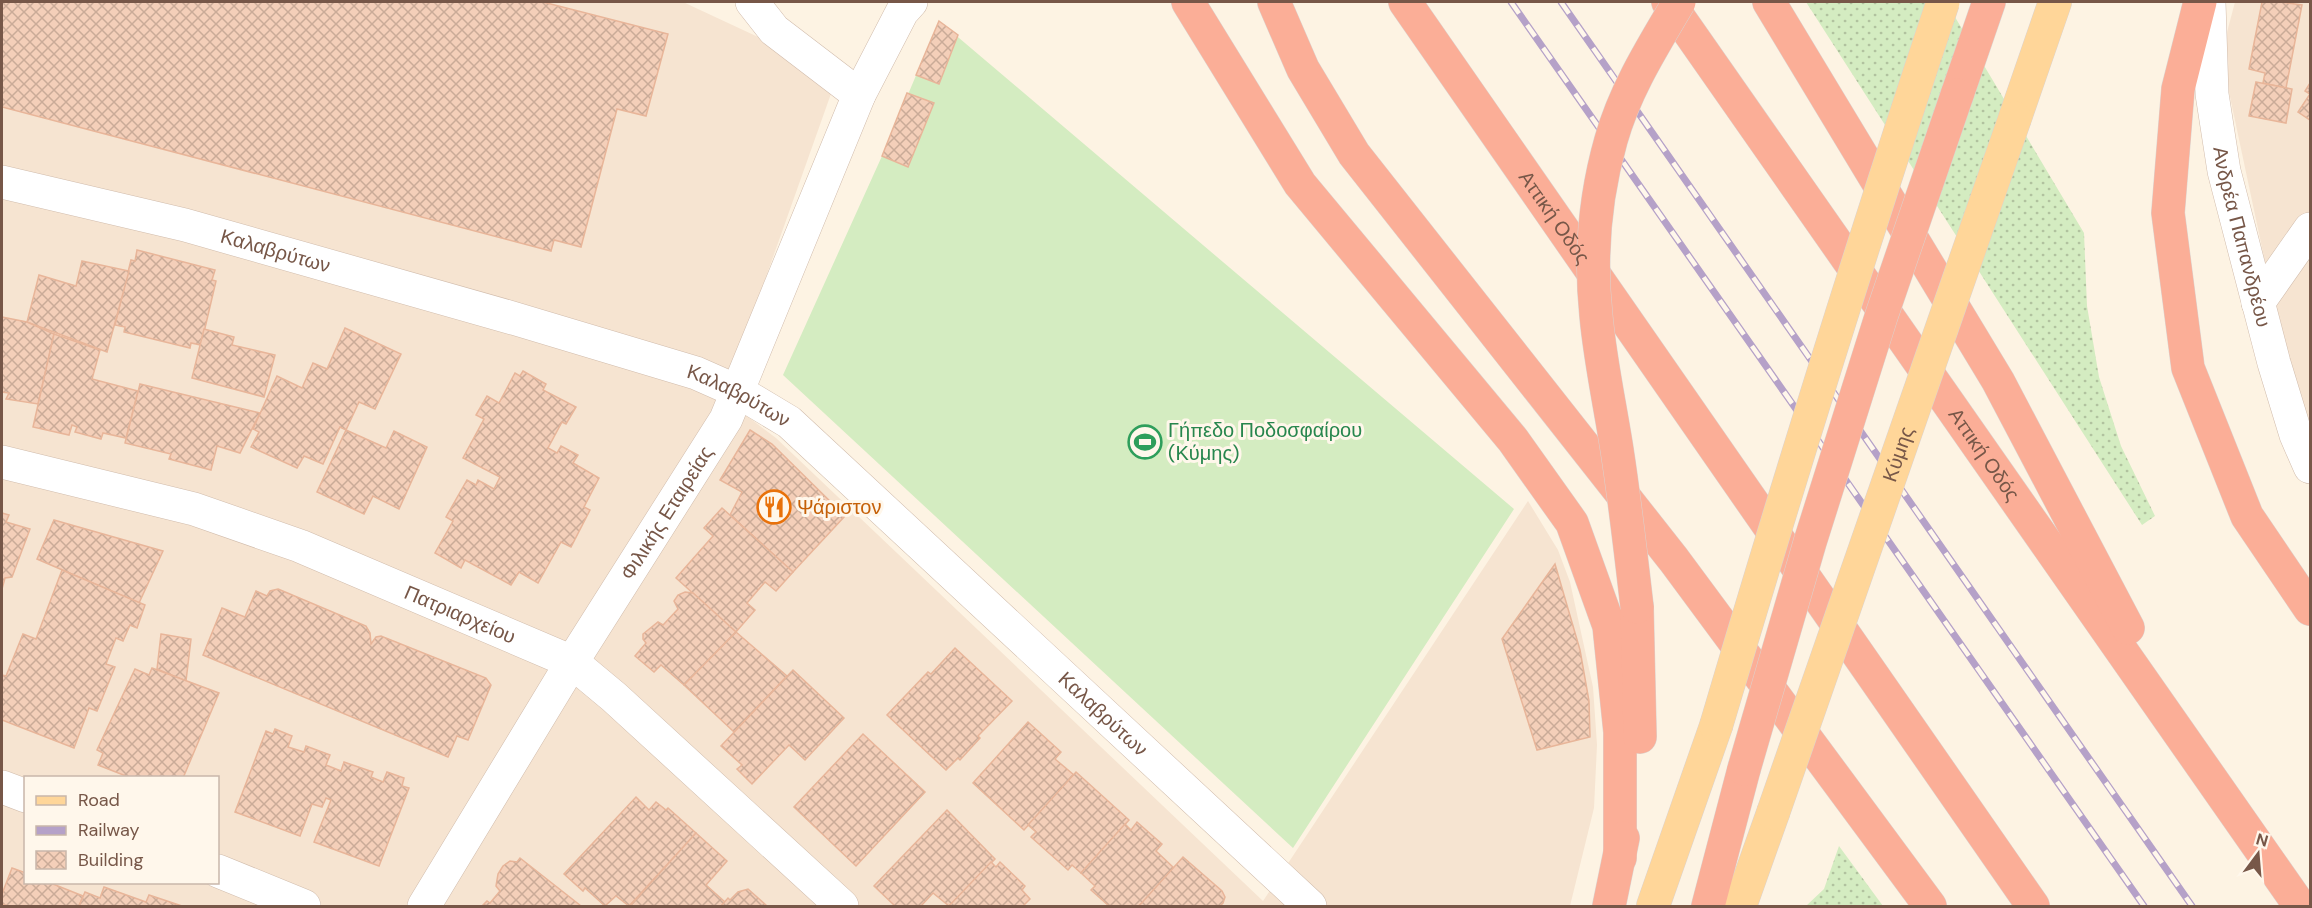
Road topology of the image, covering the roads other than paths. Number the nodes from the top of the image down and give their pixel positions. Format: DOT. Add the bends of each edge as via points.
graph roads {
  1 [pos="752,2"];
  2 [pos="911,2"];
  3 [pos="1188,2"];
  4 [pos="1274,2"];
  5 [pos="1405,2"];
  6 [pos="1668,2"];
  7 [pos="1678,2"];
  8 [pos="1769,2"];
  9 [pos="1943,2"];
  10 [pos="1989,2"];
  11 [pos="2055,2"];
  12 [pos="2200,2"];
  13 [pos="2209,2"];
  14 [pos="859,94"];
  15 [pos="2,182"];
  16 [pos="2310,229"];
  17 [pos="2258,303"];
  18 [pos="739,392"];
  19 [pos="2,462"];
  20 [pos="2310,467"];
  21 [pos="2310,609"];
  22 [pos="572,662"];
  23 [pos="2195,754"];
  24 [pos="2,787"];
  25 [pos="24,795"];
  26 [pos="1620,858"];
  27 [pos="219,871"];
  28 [pos="1292,900"];
  29 [pos="304,906"];
  30 [pos="424,906"];
  31 [pos="842,906"];
  32 [pos="1609,906"];
  33 [pos="1653,906"];
  34 [pos="1708,906"];
  35 [pos="1740,906"];
  36 [pos="1930,906"];
  37 [pos="2032,906"];
  38 [pos="2301,906"];
  1 -- 14 [label="street" via="774,30"];
  2 -- 14 [label="street, Φιλικής Εταιρείας"];
  3 -- 26 [label="highway" via="1300,184 1513,440 1572,523 1609,626 1620,732"];
  4 -- 36 [label="highway" via="1303,69 1354,154 1674,560"];
  5 -- 37 [label="highway, Αττική Οδός"];
  6 -- 23 [label="highway, Αττική Οδός"];
  7 -- 26 [label="highway, bridge" via="1622,106 1611,140 1595,222 1596,315 1637,607 1641,733"];
  8 -- 23 [label="highway" via="1998,381"];
  9 -- 33 [label="main road, bridge" via="1861,250 1716,726"];
  10 -- 34 [label="highway, bridge" via="1870,351 1810,542"];
  11 -- 35 [label="main road, Κύμης, bridge"];
  12 -- 21 [label="highway" via="2178,89 2168,213 2188,368 2247,516"];
  13 -- 17 [label="street, Ανδρέα Παπανδρέου" via="2212,94 2224,171"];
  14 -- 18 [label="street, Φιλικής Εταιρείας"];
  15 -- 18 [label="street, Καλαβρύτων" via="185,225 516,319 696,373"];
  16 -- 17 [label="street"];
  17 -- 20 [label="street, Ανδρέα Παπανδρέου" via="2296,435"];
  18 -- 22 [label="street, Φιλικής Εταιρείας" via="726,419"];
  18 -- 28 [label="street, Καλαβρύτων" via="789,422"];
  19 -- 22 [label="street, Πατριαρχείου" via="194,509 300,546"];
  22 -- 30 [label="street, Φιλικής Εταιρείας"];
  22 -- 31 [label="street, Πατριαρχείου"];
  23 -- 38 [label="highway, Αττική Οδός"];
  24 -- 25 [label="street"];
  26 -- 32 [label="highway"];
  27 -- 29 [label="street"];
}
